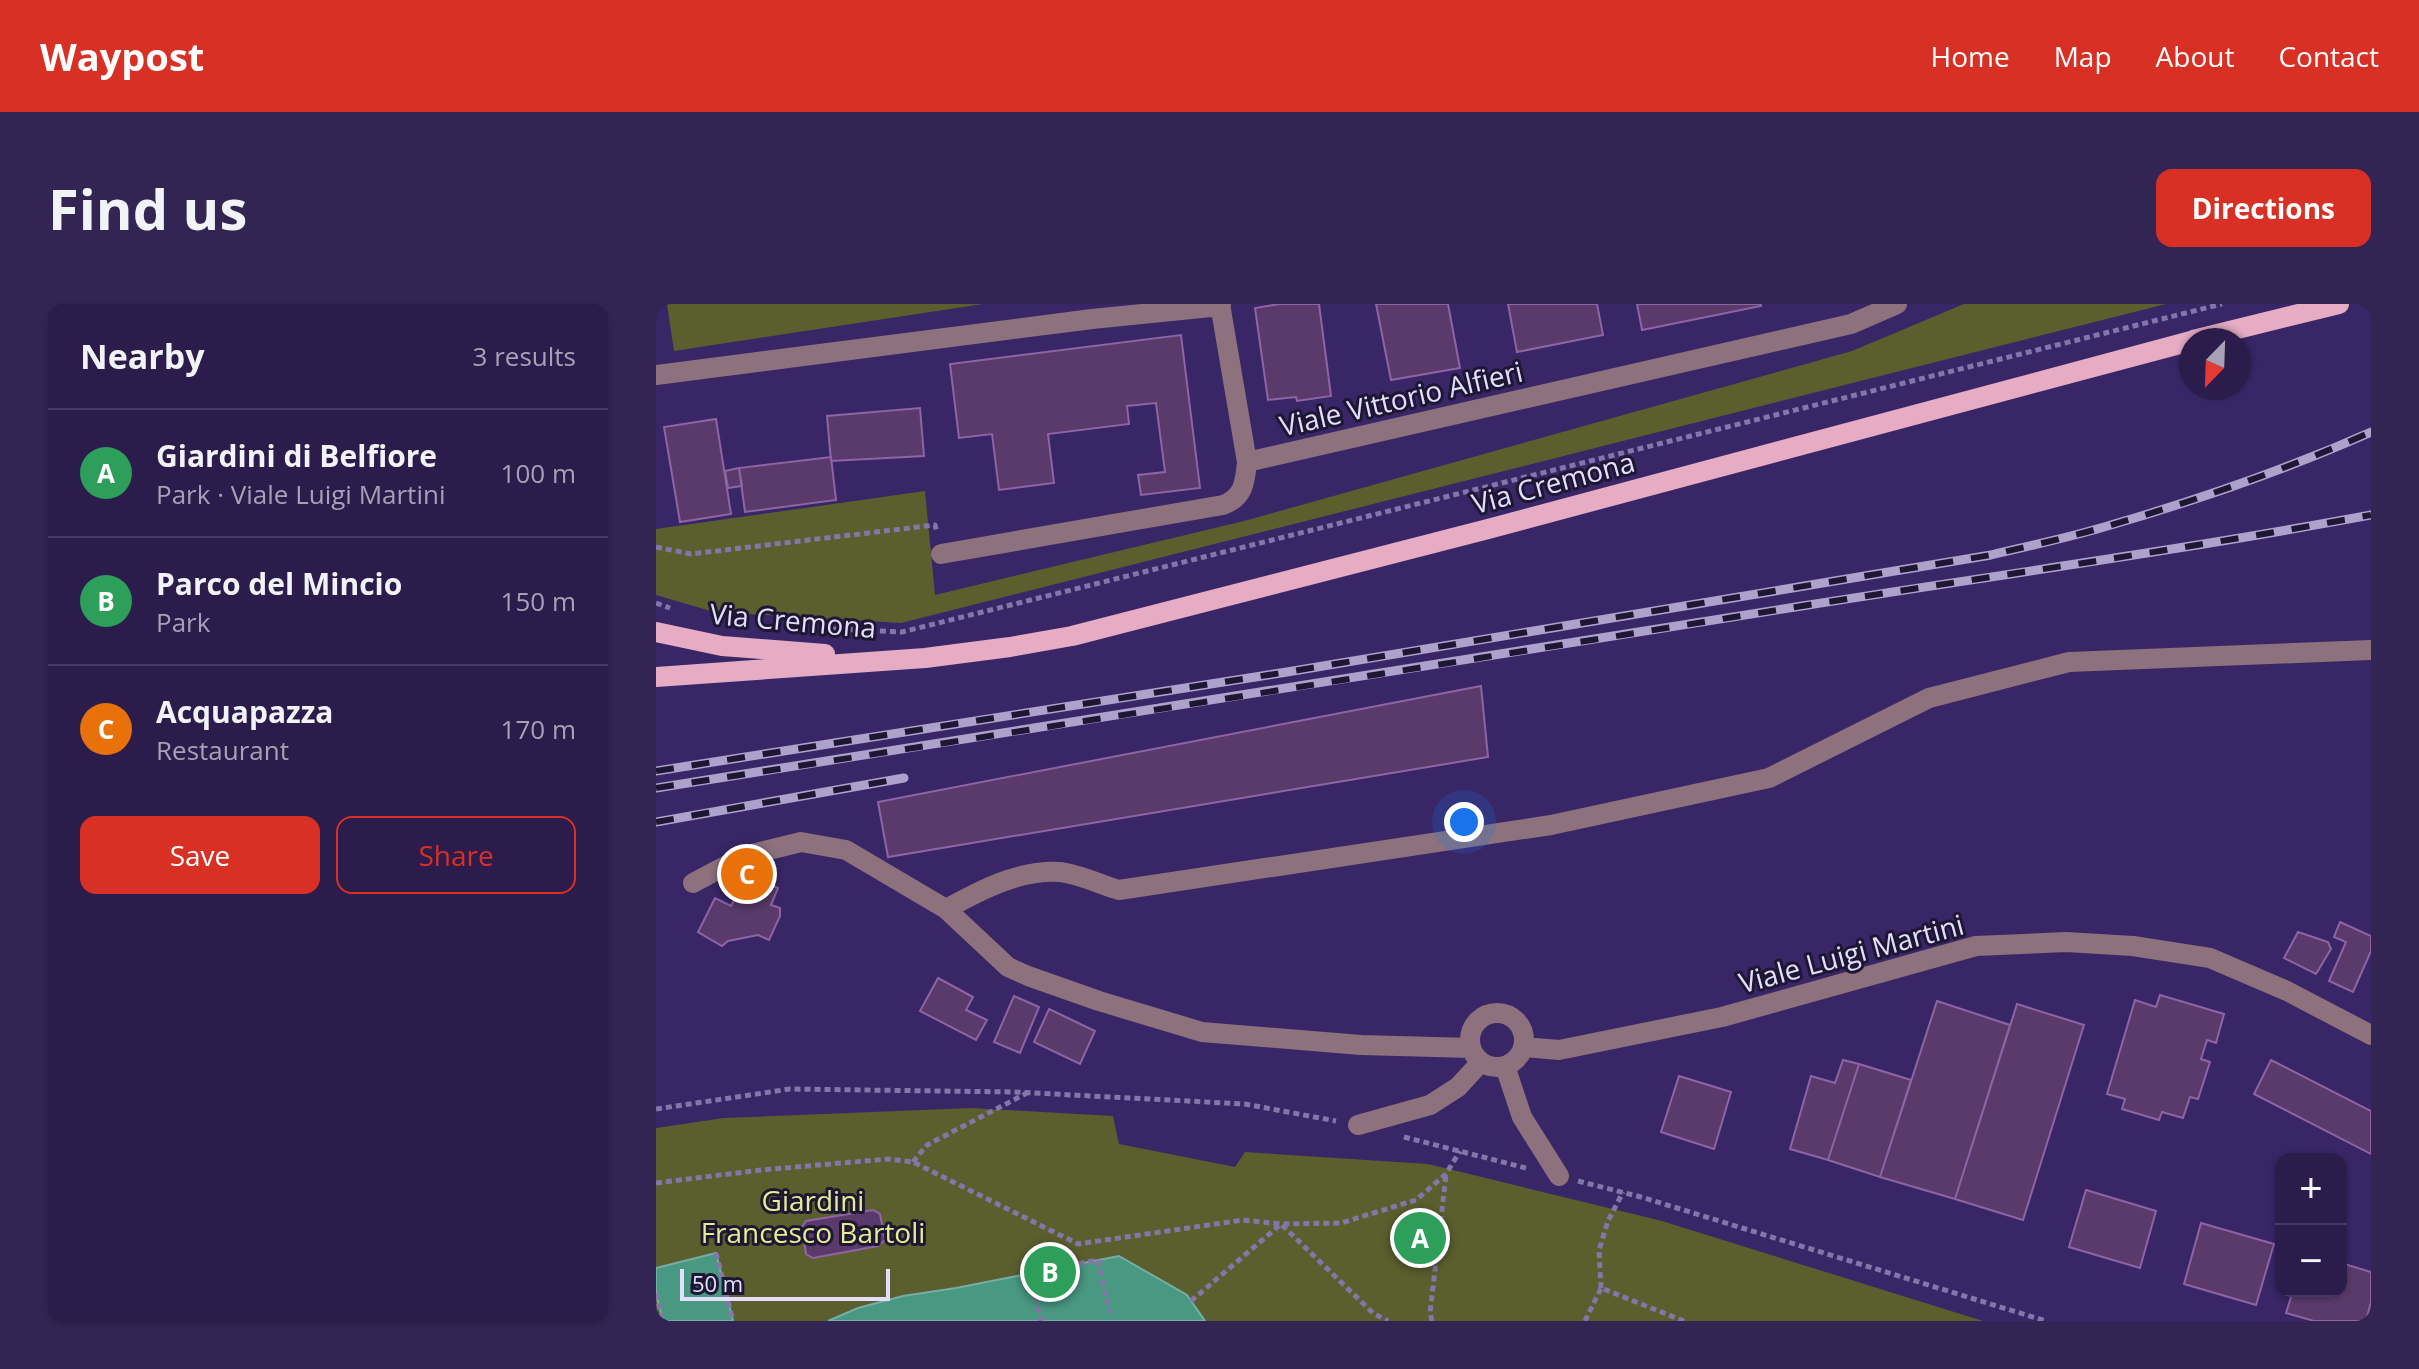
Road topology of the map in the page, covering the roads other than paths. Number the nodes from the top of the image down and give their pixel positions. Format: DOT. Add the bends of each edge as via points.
graph roads {
  1 [pos="1897,304"];
  2 [pos="2339,304"];
  3 [pos="1220,305"];
  4 [pos="1095,309"];
  5 [pos="2241,328"];
  6 [pos="2179,343"];
  7 [pos="656,375"];
  8 [pos="1247,462"];
  9 [pos="941,554"];
  10 [pos="656,632"];
  11 [pos="2371,650"];
  12 [pos="925,658"];
  13 [pos="656,677"];
  14 [pos="693,883"];
  15 [pos="946,909"];
  16 [pos="2371,1035"];
  17 [pos="1523,1047"];
  18 [pos="1476,1055"];
  19 [pos="1505,1066"];
  20 [pos="1358,1125"];
  21 [pos="1559,1176"];
  1 -- 8 [label="street, Viale Vittorio Alfieri" via="1851,324"];
  2 -- 5 [label="main road, Via Cremona"];
  3 -- 4 [label="street"];
  3 -- 8 [label="street"];
  4 -- 7 [label="street"];
  6 -- 12 [label="main road, Via Cremona" via="1132,622"];
  8 -- 9 [label="street, Viale Vittorio Alfieri" via="1241,494 1223,505"];
  10 -- 12 [label="main road, Via Cremona" via="722,646"];
  11 -- 15 [label="street" via="2069,662 1929,698 1769,778 1551,825 1119,890 1061,872 1019,876"];
  12 -- 13 [label="main road, Via Cremona"];
  14 -- 15 [label="street" via="744,856 801,842 846,850"];
  15 -- 18 [label="street" via="1008,967 1202,1032"];
  16 -- 17 [label="street, Viale Luigi Martini" via="2210,958 2066,942 1976,946 1722,1017 1559,1050"];
  17 -- 18 [label="street" via="1521,1026 1499,1013 1476,1023 1470,1040"];
  17 -- 19 [label="street"];
  18 -- 19 [label="street"];
  18 -- 20 [label="street" via="1458,1087 1430,1105"];
  19 -- 21 [label="street" via="1522,1117"];
}
